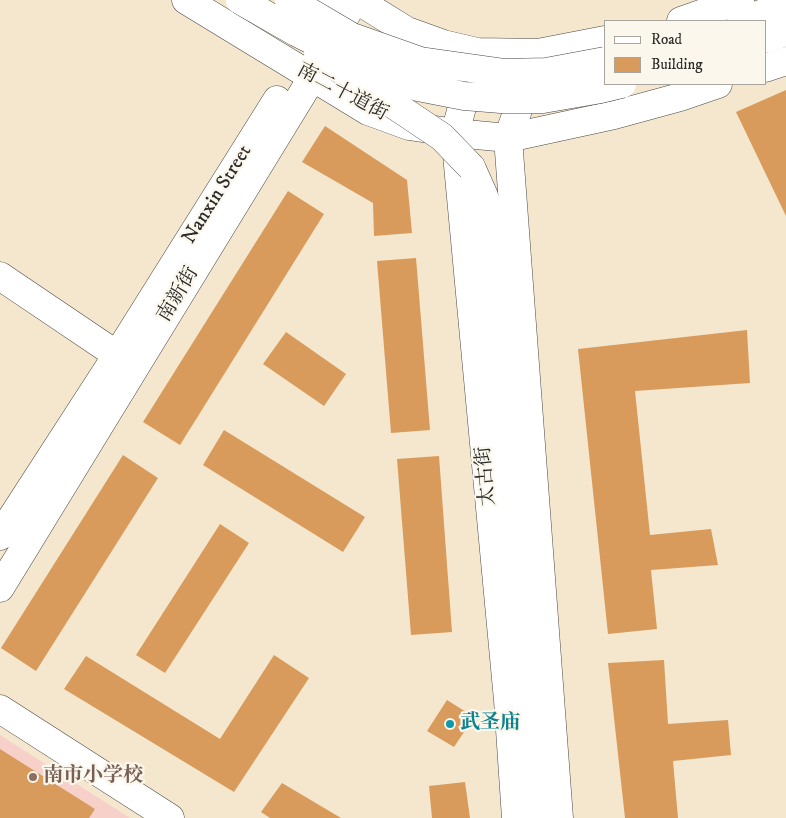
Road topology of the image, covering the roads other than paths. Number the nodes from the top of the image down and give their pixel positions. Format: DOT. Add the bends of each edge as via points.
graph roads {
  1 [pos="186,0"];
  2 [pos="240,0"];
  3 [pos="290,0"];
  4 [pos="331,0"];
  5 [pos="355,0"];
  6 [pos="740,0"];
  7 [pos="786,5"];
  8 [pos="684,20"];
  9 [pos="744,20"];
  10 [pos="786,32"];
  11 [pos="766,39"];
  12 [pos="604,40"];
  13 [pos="477,52"];
  14 [pos="538,53"];
  15 [pos="786,61"];
  16 [pos="604,62"];
  17 [pos="766,68"];
  18 [pos="304,74"];
  19 [pos="618,85"];
  20 [pos="715,85"];
  21 [pos="454,134"];
  22 [pos="508,138"];
  23 [pos="0,276"];
  24 [pos="117,356"];
  25 [pos="0,536"];
  26 [pos="0,588"];
  27 [pos="0,709"];
  28 [pos="170,818"];
  29 [pos="516,818"];
  30 [pos="533,818"];
  31 [pos="559,818"];
  1 -- 18 [label="main road, 南二十道街"];
  2 -- 19 [label="main road, bridge" via="373,71 418,86 464,96 543,99"];
  2 -- 30 [label="main road, 太古街, bridge" via="442,137 471,167 484,196 530,724"];
  3 -- 16 [label="main road, bridge" via="352,37 420,61 505,73 546,72"];
  4 -- 18 [label="main road, Nanxin Street"];
  5 -- 13 [label="main road" via="407,31"];
  5 -- 18 [label="main road, 南新街"];
  6 -- 8 [label="main road"];
  7 -- 9 [label="main road"];
  10 -- 11 [label="main road"];
  12 -- 14 [label="main road"];
  13 -- 14 [label="main road"];
  13 -- 21 [label="main road"];
  14 -- 22 [label="main road"];
  15 -- 17 [label="main road"];
  18 -- 21 [label="main road, 南二十道街" via="368,111 409,126"];
  18 -- 24 [label="main road, Nanxin Street"];
  18 -- 26 [label="main road, 南新街"];
  20 -- 22 [label="main road, 南二十道街" via="614,115"];
  21 -- 22 [label="main road, 南二十道街"];
  21 -- 29 [label="main road, 太古街" via="507,690"];
  22 -- 31 [label="main road"];
  23 -- 24 [label="main road"];
  24 -- 25 [label="main road, Nanxin Street"];
  27 -- 28 [label="main road"];
}
